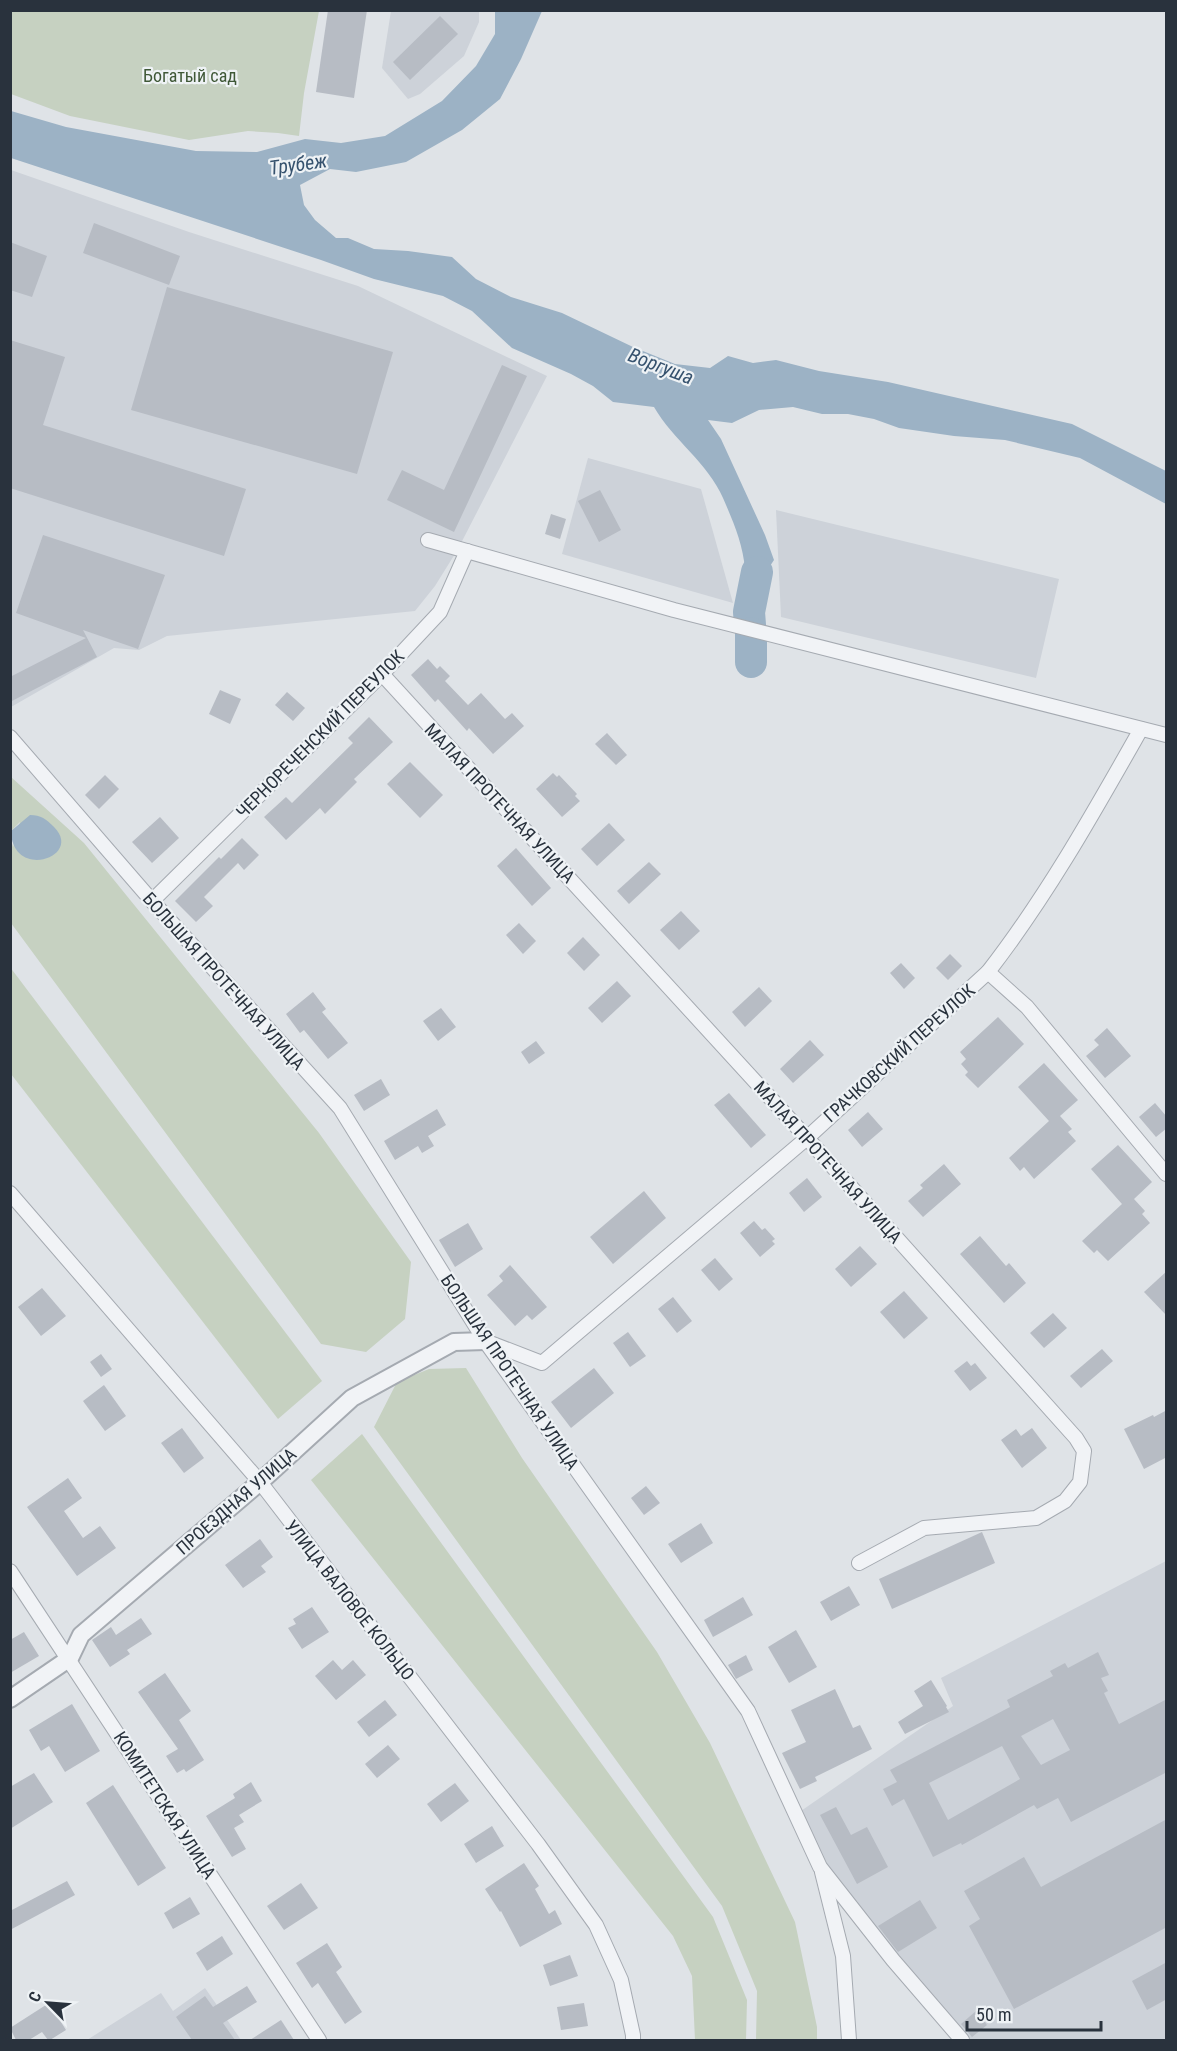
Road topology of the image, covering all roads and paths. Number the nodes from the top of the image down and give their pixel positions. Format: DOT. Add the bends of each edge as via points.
graph roads {
  1 [pos="428,540"];
  2 [pos="466,551"];
  3 [pos="382,674"];
  4 [pos="1141,729"];
  5 [pos="1167,735"];
  6 [pos="10,737"];
  7 [pos="152,901"];
  8 [pos="988,972"];
  9 [pos="807,1138"];
  10 [pos="1167,1174"];
  11 [pos="10,1193"];
  12 [pos="485,1341"];
  13 [pos="260,1482"];
  14 [pos="860,1563"];
  15 [pos="10,1571"];
  16 [pos="70,1658"];
  17 [pos="10,1699"];
  18 [pos="820,1867"];
  19 [pos="319,2040"];
  20 [pos="633,2040"];
  21 [pos="849,2040"];
  22 [pos="962,2040"];
  1 -- 2 [label="street"];
  2 -- 3 [label="street, ЧЕРНОРЕЧЕНСКИЙ ПЕРЕУЛОК" via="440,612"];
  2 -- 4 [label="street" via="674,610"];
  3 -- 7 [label="street, ЧЕРНОРЕЧЕНСКИЙ ПЕРЕУЛОК"];
  3 -- 9 [label="street, МАЛАЯ ПРОТЕЧНАЯ УЛИЦА"];
  4 -- 5 [label="street"];
  4 -- 8 [label="street" via="1044,895"];
  6 -- 7 [label="street, БОЛЬШАЯ ПРОТЕЧНАЯ УЛИЦА"];
  7 -- 12 [label="street, БОЛЬШАЯ ПРОТЕЧНАЯ УЛИЦА" via="340,1108"];
  8 -- 9 [label="street, ГРАЧКОВСКИЙ ПЕРЕУЛОК"];
  8 -- 10 [label="street, ГРАЧКОВСКИЙ ПЕРЕУЛОК" via="1027,1007"];
  9 -- 12 [label="street, ГРАЧКОВСКИЙ ПЕРЕУЛОК" via="542,1363"];
  9 -- 14 [label="street, МАЛАЯ ПРОТЕЧНАЯ УЛИЦА" via="1084,1451 1080,1482 1065,1501 1036,1518 924,1528"];
  11 -- 13 [label="street, УЛИЦА ВАЛОВОЕ КОЛЬЦО"];
  12 -- 13 [label="street, ПРОЕЗДНАЯ УЛИЦА" via="454,1342 352,1398"];
  12 -- 18 [label="street, БОЛЬШАЯ ПРОТЕЧНАЯ УЛИЦА" via="748,1711"];
  13 -- 16 [label="street, ПРОЕЗДНАЯ УЛИЦА" via="81,1635"];
  13 -- 20 [label="street, УЛИЦА ВАЛОВОЕ КОЛЬЦО" via="596,1925 621,1980"];
  15 -- 16 [label="street, КОМИТЕТСКАЯ УЛИЦА"];
  16 -- 17 [label="street, ПРОЕЗДНАЯ УЛИЦА"];
  16 -- 19 [label="street, КОМИТЕТСКАЯ УЛИЦА"];
  18 -- 21 [label="street" via="843,1956"];
  18 -- 22 [label="street, БОЛЬШАЯ ПРОТЕЧНАЯ УЛИЦА"];
}
